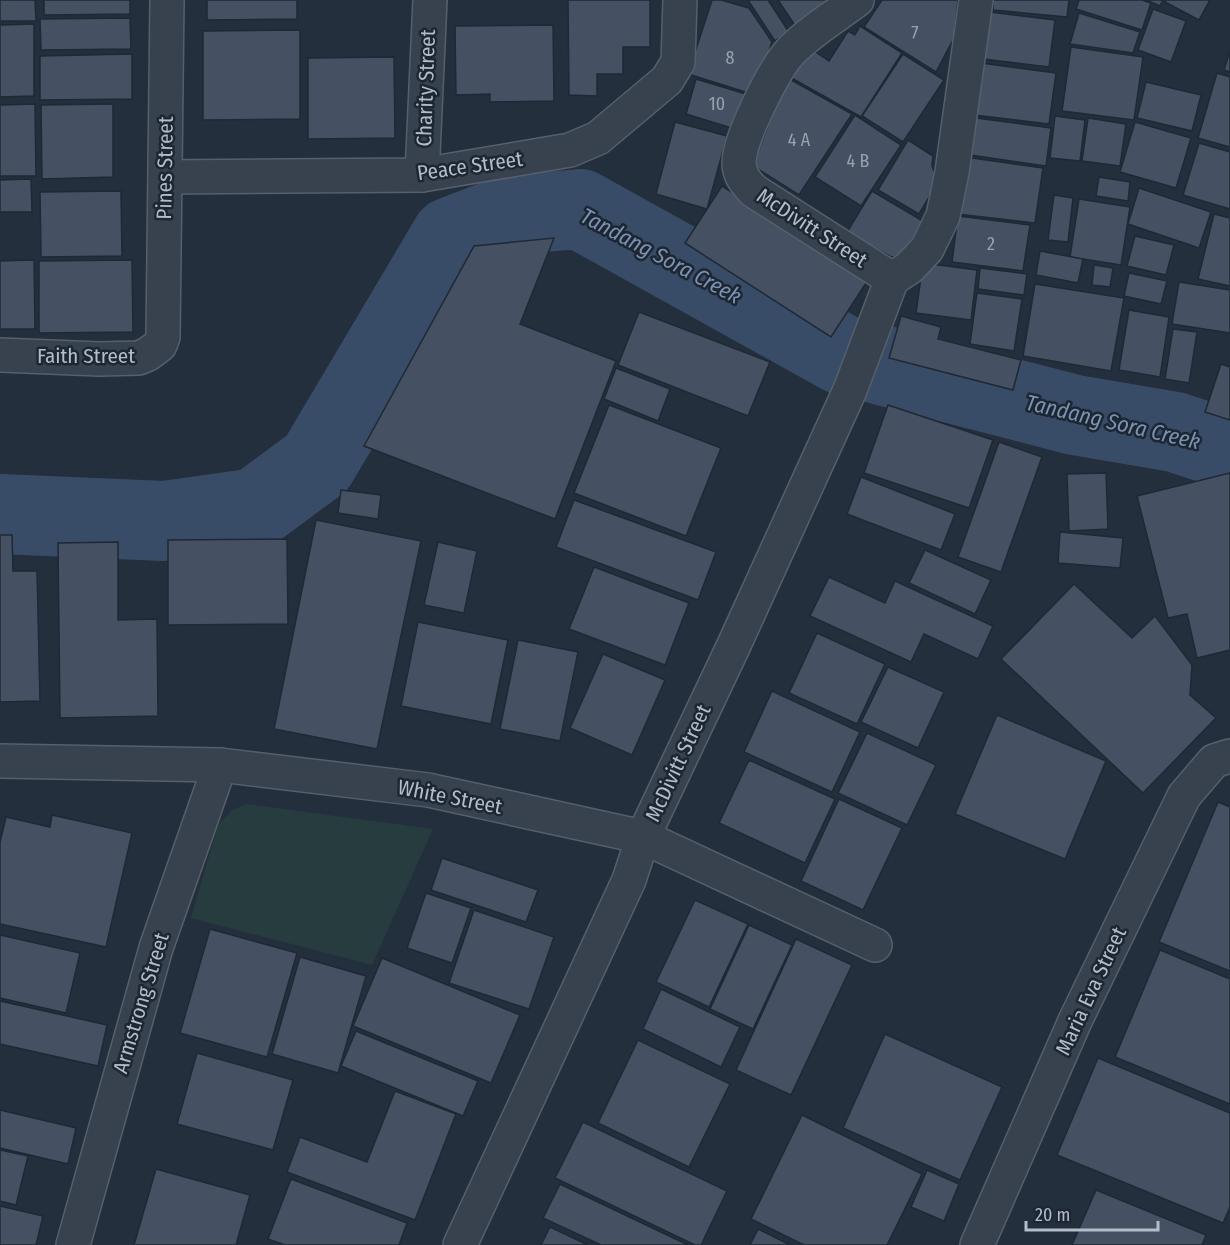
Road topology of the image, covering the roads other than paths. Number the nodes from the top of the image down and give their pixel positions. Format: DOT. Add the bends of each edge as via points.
graph roads {
  1 [pos="167,0"];
  2 [pos="430,0"];
  3 [pos="680,0"];
  4 [pos="858,0"];
  5 [pos="976,0"];
  6 [pos="422,175"];
  7 [pos="165,177"];
  8 [pos="892,279"];
  9 [pos="163,337"];
  10 [pos="0,355"];
  11 [pos="1230,756"];
  12 [pos="0,761"];
  13 [pos="220,765"];
  14 [pos="643,837"];
  15 [pos="875,945"];
  16 [pos="73,1245"];
  17 [pos="460,1245"];
  18 [pos="977,1245"];
  1 -- 7 [label="street, Pines Street"];
  2 -- 6 [label="street, Charity Street"];
  3 -- 6 [label="street, Peace Street" via="678,62 667,80 598,138 570,150"];
  4 -- 8 [label="street, McDivitt Street" via="809,35 777,69 740,148 739,165 743,180 754,191"];
  5 -- 8 [label="street" via="943,216 927,249"];
  6 -- 7 [label="street, Peace Street"];
  7 -- 9 [label="street, Pines Street"];
  8 -- 14 [label="street, McDivitt Street" via="850,390"];
  9 -- 10 [label="street, Faith Street" via="160,345 139,358"];
  11 -- 18 [label="street, Maria Eva Street" via="1214,761 1184,796 1075,1021"];
  12 -- 13 [label="street, White Street"];
  13 -- 14 [label="street, White Street" via="428,790"];
  13 -- 16 [label="street, Armstrong Street" via="156,948"];
  14 -- 15 [label="street, White Street"];
  14 -- 17 [label="street, McDivitt Street" via="629,880"];
}
